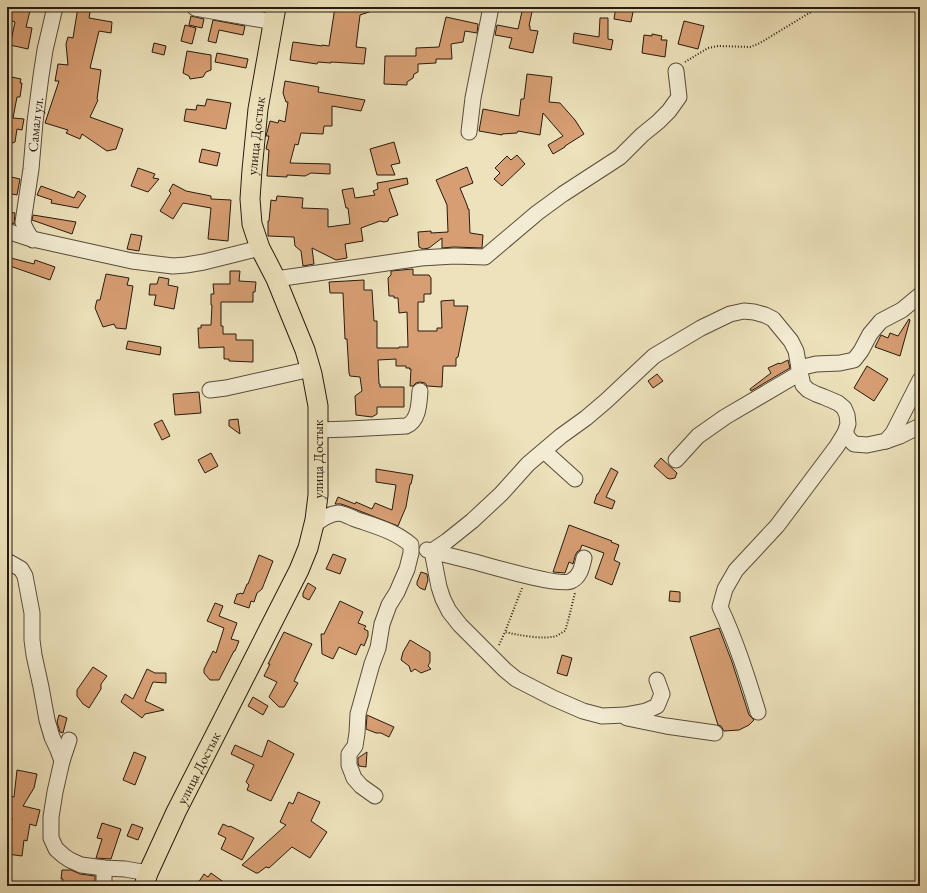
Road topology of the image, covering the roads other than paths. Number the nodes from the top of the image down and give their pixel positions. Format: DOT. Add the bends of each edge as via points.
graph roads {
  1 [pos="55,7"];
  2 [pos="491,7"];
  3 [pos="195,8"];
  4 [pos="275,15"];
  5 [pos="676,71"];
  6 [pos="469,132"];
  7 [pos="7,231"];
  8 [pos="33,240"];
  9 [pos="260,248"];
  10 [pos="276,279"];
  11 [pos="920,294"];
  12 [pos="311,368"];
  13 [pos="800,376"];
  14 [pos="920,380"];
  15 [pos="210,390"];
  16 [pos="420,391"];
  17 [pos="920,426"];
  18 [pos="318,430"];
  19 [pos="845,433"];
  20 [pos="886,441"];
  21 [pos="544,451"];
  22 [pos="676,460"];
  23 [pos="575,478"];
  24 [pos="313,526"];
  25 [pos="411,545"];
  26 [pos="432,551"];
  27 [pos="584,558"];
  28 [pos="7,561"];
  29 [pos="657,680"];
  30 [pos="662,694"];
  31 [pos="758,712"];
  32 [pos="602,716"];
  33 [pos="672,727"];
  34 [pos="715,733"];
  35 [pos="69,740"];
  36 [pos="62,761"];
  37 [pos="375,796"];
  38 [pos="104,868"];
  39 [pos="146,880"];
  40 [pos="104,886"];
  1 -- 8 [label="street, Самал ул." via="41,76 23,222"];
  2 -- 6 [label="street"];
  3 -- 4 [label="street"];
  4 -- 9 [label="main road, улица Достык" via="258,109 250,199 252,224"];
  5 -- 10 [label="street" via="679,97 658,122 620,157 537,213 485,257 421,258"];
  7 -- 8 [label="street"];
  8 -- 9 [label="street" via="132,261 173,266 204,262"];
  9 -- 10 [label="main road, улица Достык"];
  10 -- 12 [label="main road, улица Достык"];
  11 -- 13 [label="street" via="902,310 881,321 854,360 816,364"];
  12 -- 15 [label="street"];
  12 -- 18 [label="main road, улица Достык" via="318,406"];
  13 -- 19 [label="street" via="808,390 844,408 848,424"];
  13 -- 21 [label="street" via="796,351 773,319 754,312 730,314 654,356 606,401"];
  13 -- 22 [label="street" via="725,417 698,436"];
  14 -- 20 [label="street" via="893,433"];
  16 -- 18 [label="street" via="414,421 406,426"];
  17 -- 20 [label="street"];
  18 -- 24 [label="main road, улица Достык" via="318,495"];
  19 -- 20 [label="street" via="854,444 867,445"];
  19 -- 31 [label="street" via="838,446 777,526 736,570 726,588 720,607"];
  21 -- 23 [label="street"];
  21 -- 26 [label="street" via="472,521"];
  24 -- 25 [label="street" via="339,513 387,530"];
  24 -- 39 [label="main road, улица Достык" via="299,570 176,812"];
  25 -- 26 [label="street"];
  25 -- 37 [label="street" via="407,569 382,624 378,648 358,714 355,746 349,754 349,765 354,778"];
  26 -- 27 [label="street" via="561,583 570,582 578,577"];
  26 -- 32 [label="street" via="439,587 449,611 504,670 553,698"];
  28 -- 36 [label="street" via="21,569 25,576 32,613 34,655 47,720"];
  29 -- 30 [label="street"];
  30 -- 32 [label="street" via="657,706 646,712"];
  30 -- 33 [label="street" via="663,714"];
  32 -- 33 [label="street"];
  33 -- 34 [label="street"];
  35 -- 36 [label="street"];
  36 -- 38 [label="street" via="51,817 51,838 56,849 70,860 81,865"];
  38 -- 39 [label="street" via="125,869"];
  38 -- 40 [label="street"];
}
